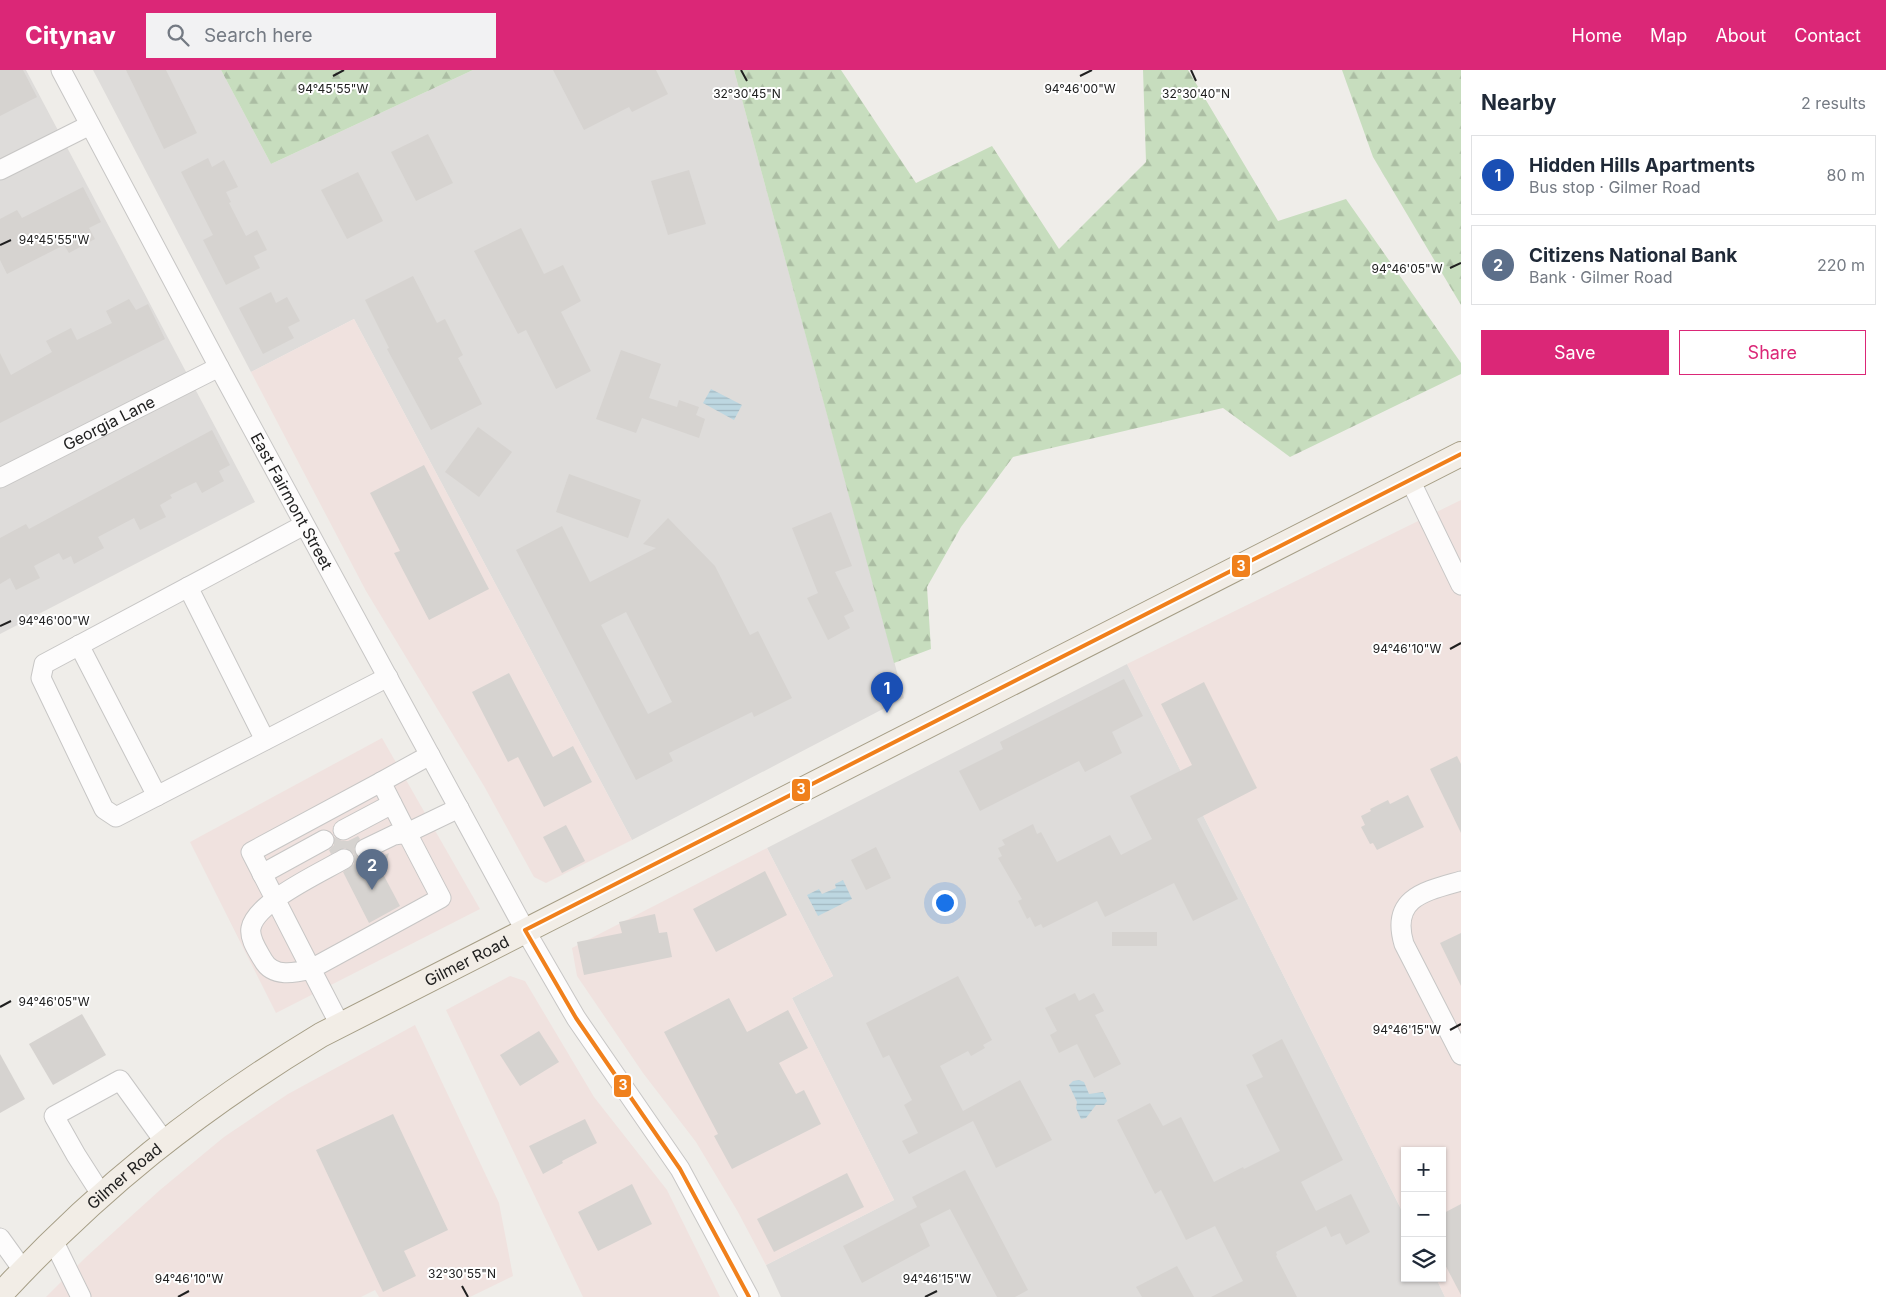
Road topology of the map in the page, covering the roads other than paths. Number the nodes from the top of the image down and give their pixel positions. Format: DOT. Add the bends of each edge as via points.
graph roads {
  1 [pos="61,70"];
  2 [pos="90,125"];
  3 [pos="0,170"];
  4 [pos="218,367"];
  5 [pos="1461,454"];
  6 [pos="0,478"];
  7 [pos="1410,480"];
  8 [pos="304,525"];
  9 [pos="1461,584"];
  10 [pos="188,587"];
  11 [pos="80,645"];
  12 [pos="388,678"];
  13 [pos="265,740"];
  14 [pos="430,755"];
  15 [pos="381,782"];
  16 [pos="157,796"];
  17 [pos="392,804"];
  18 [pos="459,808"];
  19 [pos="342,830"];
  20 [pos="407,833"];
  21 [pos="324,840"];
  22 [pos="365,849"];
  23 [pos="344,859"];
  24 [pos="262,874"];
  25 [pos="1461,881"];
  26 [pos="274,898"];
  27 [pos="526,930"];
  28 [pos="311,969"];
  29 [pos="340,1025"];
  30 [pos="1461,1055"];
  31 [pos="164,1141"];
  32 [pos="101,1194"];
  33 [pos="0,1238"];
  34 [pos="53,1240"];
  35 [pos="23,1270"];
  36 [pos="0,1295"];
  37 [pos="81,1297"];
  38 [pos="749,1297"];
  1 -- 2 [label="street, East Fairmont Street"];
  2 -- 3 [label="street"];
  2 -- 4 [label="street, East Fairmont Street"];
  4 -- 6 [label="street, Georgia Lane"];
  4 -- 8 [label="street, East Fairmont Street"];
  5 -- 7 [label="main road, Gilmer Road"];
  7 -- 9 [label="street"];
  7 -- 27 [label="main road, Gilmer Road"];
  8 -- 10 [label="street"];
  8 -- 12 [label="street, East Fairmont Street"];
  10 -- 11 [label="street"];
  10 -- 13 [label="street"];
  11 -- 16 [label="street"];
  11 -- 16 [label="street" via="44,664 41,678 104,809 116,817"];
  12 -- 13 [label="street"];
  12 -- 14 [label="street, East Fairmont Street"];
  13 -- 16 [label="street"];
  14 -- 15 [label="street"];
  14 -- 18 [label="street, East Fairmont Street"];
  15 -- 17 [label="street"];
  15 -- 24 [label="street" via="251,852"];
  17 -- 19 [label="street"];
  17 -- 20 [label="street"];
  18 -- 20 [label="street"];
  18 -- 27 [label="street, East Fairmont Street"];
  20 -- 22 [label="street" via="394,835"];
  20 -- 28 [label="street" via="441,898"];
  21 -- 24 [label="street"];
  23 -- 26 [label="street"];
  24 -- 26 [label="street"];
  25 -- 30 [label="street" via="1416,896 1406,906 1400,929 1404,944"];
  26 -- 28 [label="street"];
  26 -- 28 [label="street" via="255,919 251,928 252,939 266,964 280,972 292,974"];
  27 -- 29 [label="main road, Gilmer Road"];
  27 -- 38 [label="street, East Fairmont Street" via="586,1034 680,1169"];
  28 -- 29 [label="street"];
  29 -- 31 [label="main road, Gilmer Road" via="264,1070"];
  31 -- 32 [label="main road, Gilmer Road"];
  31 -- 32 [label="street" via="120,1080 54,1116"];
  32 -- 34 [label="main road, Gilmer Road"];
  33 -- 35 [label="street"];
  34 -- 35 [label="main road, Gilmer Road"];
  34 -- 37 [label="street"];
  35 -- 36 [label="main road, Gilmer Road"];
}
